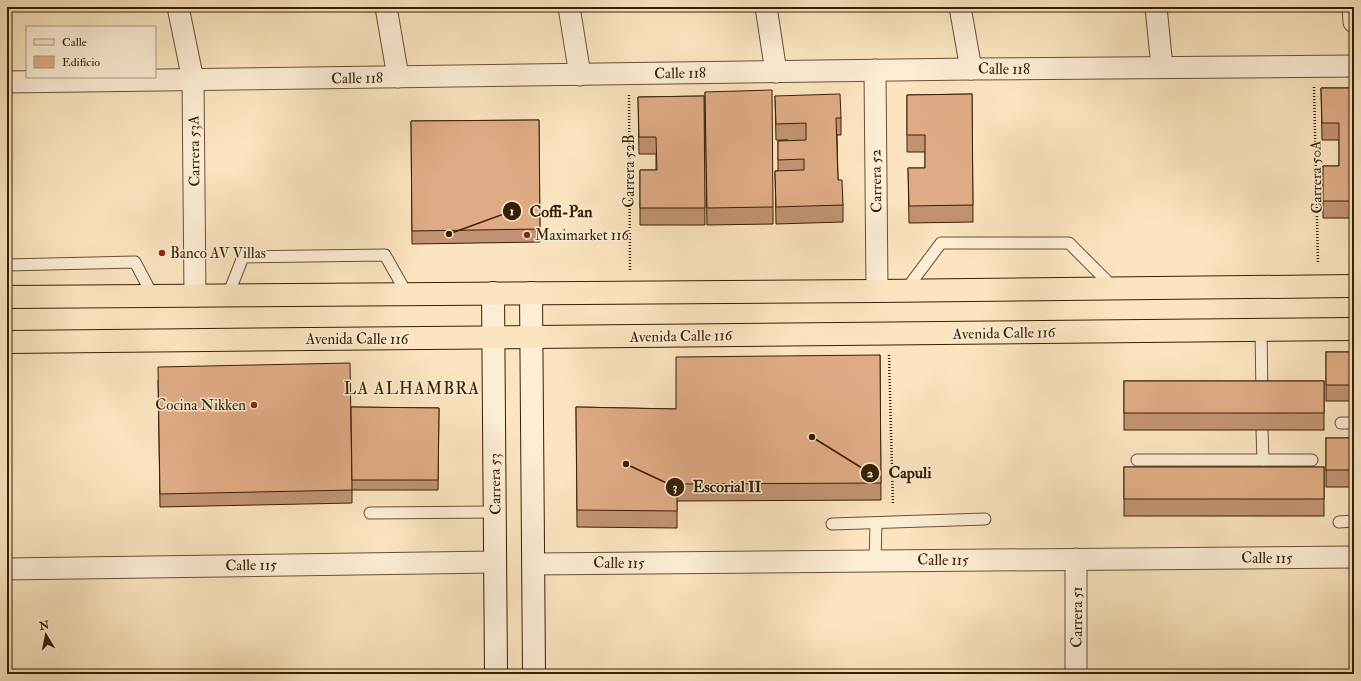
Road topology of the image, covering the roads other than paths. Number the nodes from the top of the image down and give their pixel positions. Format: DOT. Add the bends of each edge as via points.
graph roads {
  1 [pos="178,7"];
  2 [pos="386,7"];
  3 [pos="569,7"];
  4 [pos="766,7"];
  5 [pos="960,7"];
  6 [pos="1156,7"];
  7 [pos="1353,7"];
  8 [pos="1354,22"];
  9 [pos="1354,66"];
  10 [pos="1162,68"];
  11 [pos="971,69"];
  12 [pos="875,70"];
  13 [pos="776,72"];
  14 [pos="580,74"];
  15 [pos="398,77"];
  16 [pos="193,80"];
  17 [pos="7,82"];
  18 [pos="7,265"];
  19 [pos="1354,286"];
  20 [pos="1114,289"];
  21 [pos="877,291"];
  22 [pos="905,291"];
  23 [pos="493,293"];
  24 [pos="531,293"];
  25 [pos="407,294"];
  26 [pos="228,295"];
  27 [pos="153,296"];
  28 [pos="195,296"];
  29 [pos="7,297"];
  30 [pos="1354,329"];
  31 [pos="1261,330"];
  32 [pos="531,337"];
  33 [pos="494,338"];
  34 [pos="7,342"];
  35 [pos="1262,398"];
  36 [pos="1341,423"];
  37 [pos="1354,423"];
  38 [pos="1262,430"];
  39 [pos="1137,460"];
  40 [pos="1263,460"];
  41 [pos="1312,460"];
  42 [pos="495,512"];
  43 [pos="370,513"];
  44 [pos="985,519"];
  45 [pos="1354,521"];
  46 [pos="1339,522"];
  47 [pos="876,523"];
  48 [pos="832,524"];
  49 [pos="1354,557"];
  50 [pos="1076,559"];
  51 [pos="875,561"];
  52 [pos="495,562"];
  53 [pos="533,564"];
  54 [pos="7,569"];
  55 [pos="496,674"];
  56 [pos="534,674"];
  57 [pos="1076,674"];
  1 -- 16 [label="street, Carrera 53A"];
  2 -- 15 [label="street"];
  3 -- 14 [label="street"];
  4 -- 13 [label="street"];
  5 -- 11 [label="street"];
  6 -- 10 [label="street"];
  7 -- 8 [label="street"];
  9 -- 10 [label="street, Calle 118"];
  10 -- 11 [label="street, Calle 118"];
  11 -- 12 [label="street, Calle 118"];
  12 -- 13 [label="street, Calle 118"];
  12 -- 21 [label="street, Carrera 52"];
  13 -- 14 [label="street, Calle 118"];
  14 -- 15 [label="street, Calle 118"];
  15 -- 16 [label="street, Calle 118"];
  16 -- 17 [label="street, Calle 118"];
  16 -- 28 [label="street, Carrera 53A"];
  18 -- 27 [label="lane" via="135,262"];
  19 -- 20 [label="main road"];
  20 -- 22 [label="main road"];
  20 -- 22 [label="lane" via="1069,243 941,243"];
  21 -- 22 [label="main road"];
  21 -- 24 [label="main road"];
  23 -- 24 [label="main road"];
  23 -- 25 [label="main road"];
  23 -- 33 [label="main road, Carrera 53"];
  24 -- 32 [label="main road"];
  25 -- 26 [label="main road"];
  25 -- 26 [label="lane" via="385,255 243,258"];
  26 -- 28 [label="main road"];
  27 -- 28 [label="main road"];
  27 -- 29 [label="main road"];
  30 -- 31 [label="main road, Avenida Calle 116"];
  31 -- 32 [label="main road, Avenida Calle 116"];
  31 -- 35 [label="lane"];
  32 -- 33 [label="main road, Avenida Calle 116"];
  32 -- 53 [label="main road"];
  33 -- 34 [label="main road, Avenida Calle 116"];
  33 -- 42 [label="main road, Carrera 53"];
  36 -- 37 [label="lane"];
  38 -- 40 [label="lane"];
  39 -- 40 [label="lane"];
  40 -- 41 [label="lane"];
  42 -- 43 [label="lane"];
  42 -- 52 [label="main road, Carrera 53"];
  44 -- 47 [label="lane"];
  45 -- 46 [label="lane"];
  47 -- 48 [label="lane"];
  47 -- 51 [label="lane"];
  49 -- 50 [label="street, Calle 115"];
  50 -- 51 [label="street, Calle 115"];
  50 -- 57 [label="street, Carrera 51"];
  51 -- 53 [label="street, Calle 115"];
  52 -- 54 [label="street, Calle 115"];
  52 -- 55 [label="main road, Carrera 53"];
  53 -- 56 [label="main road"];
}
